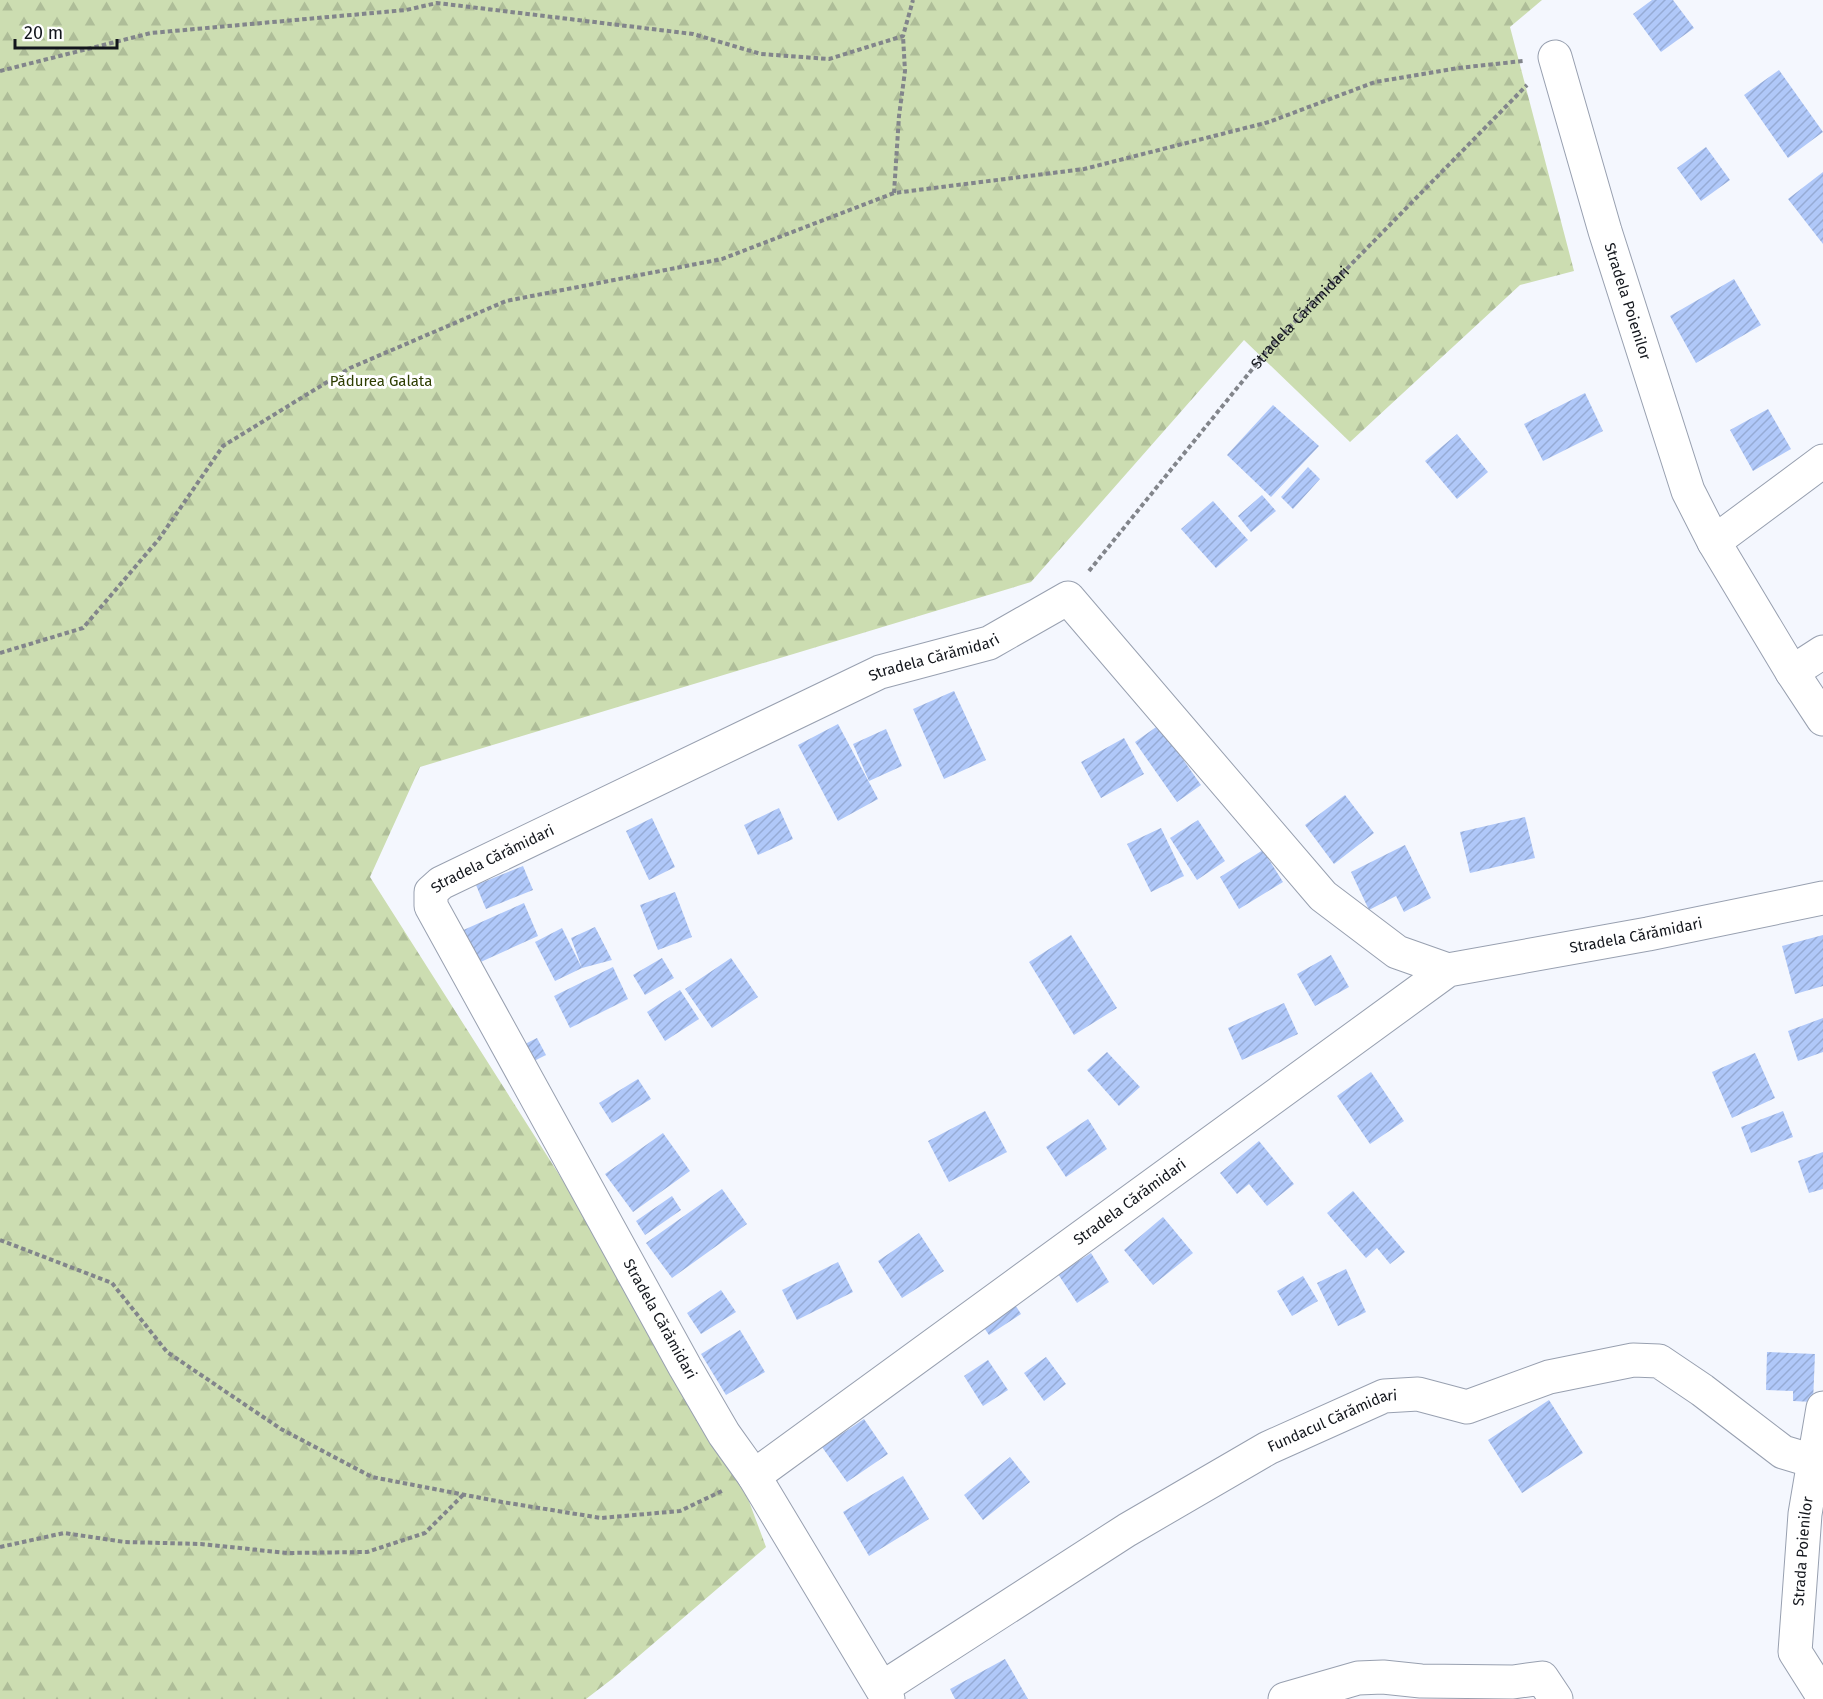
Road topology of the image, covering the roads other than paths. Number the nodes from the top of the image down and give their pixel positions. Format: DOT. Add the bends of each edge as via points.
graph roads {
  1 [pos="1555,57"];
  2 [pos="1823,461"];
  3 [pos="1714,542"];
  4 [pos="1823,652"];
  5 [pos="1792,672"];
  6 [pos="1823,719"];
  7 [pos="1823,898"];
  8 [pos="1448,970"];
  9 [pos="1823,1407"];
  10 [pos="1813,1461"];
  11 [pos="754,1476"];
  12 [pos="1816,1692"];
  13 [pos="885,1693"];
  14 [pos="1285,1699"];
  15 [pos="1556,1699"];
  1 -- 3 [label="street, Stradela Poienilor" via="1605,231 1688,491"];
  2 -- 3 [label="street"];
  3 -- 5 [label="street, Stradela Poienilor"];
  4 -- 5 [label="street"];
  5 -- 6 [label="street, Stradela Poienilor"];
  7 -- 8 [label="street, Stradela Cărămidari"];
  8 -- 11 [label="street, Stradela Cărămidari"];
  8 -- 11 [label="street, Stradela Cărămidari" via="1397,952 1323,896 1068,598 989,643 880,672 441,883 430,892 431,906 685,1367"];
  9 -- 10 [label="street, Strada Poienilor"];
  10 -- 12 [label="street, Strada Poienilor" via="1804,1514 1795,1652"];
  10 -- 13 [label="street, Fundacul Cărămidari" via="1783,1452 1659,1361 1633,1360 1549,1377 1467,1407 1418,1394 1384,1395 1268,1448 1127,1530"];
  11 -- 13 [label="street, Stradela Cărămidari"];
  14 -- 15 [label="street" via="1358,1678 1383,1677 1421,1682 1513,1682 1542,1678"];
}
